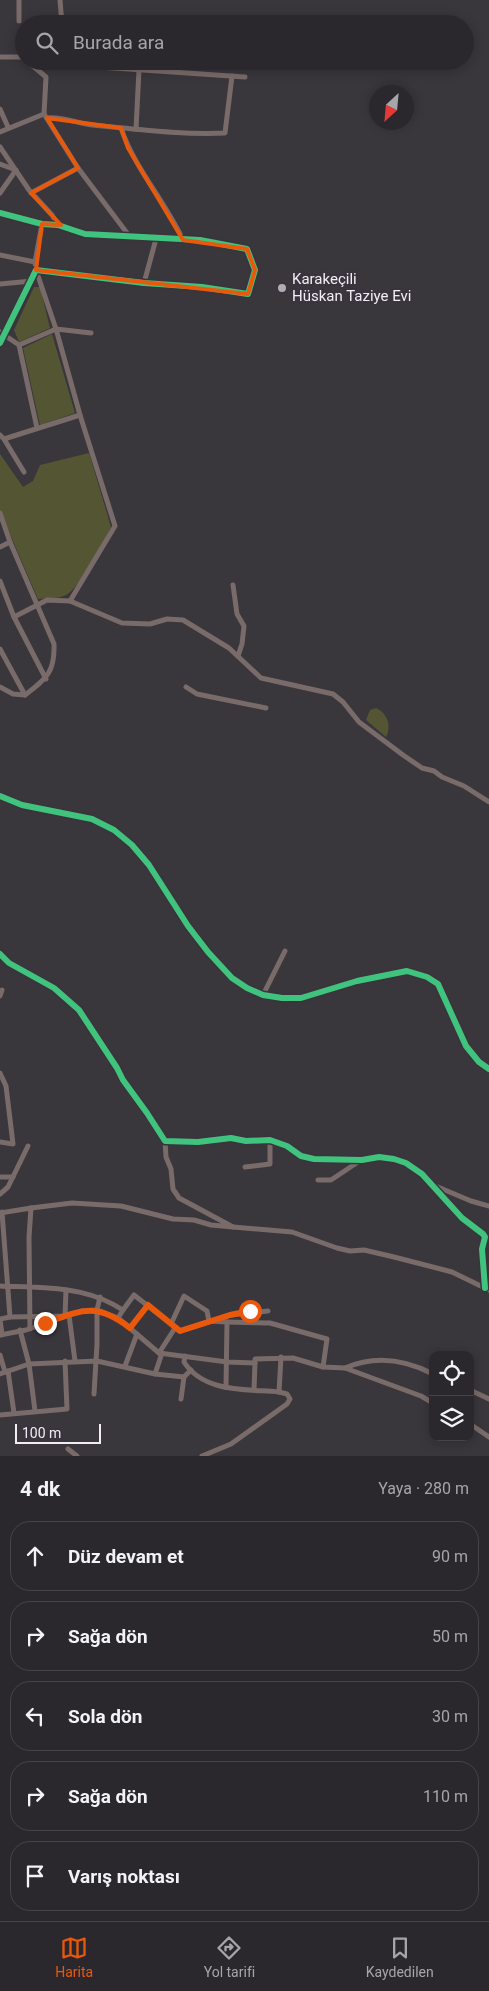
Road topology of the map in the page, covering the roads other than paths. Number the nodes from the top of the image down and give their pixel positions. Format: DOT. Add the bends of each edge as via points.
graph roads {
  1 [pos="19,0"];
  2 [pos="60,0"];
  3 [pos="19,15"];
  4 [pos="61,15"];
  5 [pos="0,57"];
  6 [pos="15,58"];
  7 [pos="37,70"];
  8 [pos="139,70"];
  9 [pos="232,76"];
  10 [pos="245,77"];
  11 [pos="0,109"];
  12 [pos="45,116"];
  13 [pos="8,127"];
  14 [pos="121,128"];
  15 [pos="136,129"];
  16 [pos="0,132"];
  17 [pos="0,147"];
  18 [pos="0,164"];
  19 [pos="78,168"];
  20 [pos="16,170"];
  21 [pos="0,193"];
  22 [pos="32,193"];
  23 [pos="0,213"];
  24 [pos="42,224"];
  25 [pos="58,225"];
  26 [pos="130,237"];
  27 [pos="156,238"];
  28 [pos="183,240"];
  29 [pos="0,255"];
  30 [pos="36,262"];
  31 [pos="36,270"];
  32 [pos="32,281"];
  33 [pos="0,284"];
  34 [pos="144,284"];
  35 [pos="56,328"];
  36 [pos="0,332"];
  37 [pos="91,333"];
  38 [pos="6,334"];
  39 [pos="0,343"];
  40 [pos="19,345"];
  41 [pos="80,415"];
  42 [pos="37,428"];
  43 [pos="2,437"];
  44 [pos="24,472"];
  45 [pos="0,513"];
  46 [pos="10,542"];
  47 [pos="0,547"];
  48 [pos="0,581"];
  49 [pos="232,585"];
  50 [pos="70,601"];
  51 [pos="37,606"];
  52 [pos="14,617"];
  53 [pos="0,649"];
  54 [pos="238,656"];
  55 [pos="46,678"];
  56 [pos="0,687"];
  57 [pos="186,687"];
  58 [pos="26,695"];
  59 [pos="266,708"];
  60 [pos="0,796"];
  61 [pos="489,802"];
  62 [pos="286,951"];
  63 [pos="0,954"];
  64 [pos="263,995"];
  65 [pos="489,1069"];
  66 [pos="0,1073"];
  67 [pos="270,1140"];
  68 [pos="165,1141"];
  69 [pos="0,1142"];
  70 [pos="28,1146"];
  71 [pos="362,1160"];
  72 [pos="245,1167"];
  73 [pos="0,1177"];
  74 [pos="13,1177"];
  75 [pos="318,1180"];
  76 [pos="430,1184"];
  77 [pos="0,1194"];
  78 [pos="489,1206"];
  79 [pos="31,1208"];
  80 [pos="1,1213"];
  81 [pos="233,1227"];
  82 [pos="0,1286"];
  83 [pos="8,1287"];
  84 [pos="29,1287"];
  85 [pos="487,1289"];
  86 [pos="66,1290"];
  87 [pos="100,1297"];
  88 [pos="148,1305"];
  89 [pos="97,1310"];
  90 [pos="123,1310"];
  91 [pos="268,1311"];
  92 [pos="67,1315"];
  93 [pos="10,1318"];
  94 [pos="30,1318"];
  95 [pos="118,1318"];
  96 [pos="209,1321"];
  97 [pos="227,1322"];
  98 [pos="173,1326"];
  99 [pos="130,1328"];
  100 [pos="30,1329"];
  101 [pos="20,1330"];
  102 [pos="137,1334"];
  103 [pos="1,1335"];
  104 [pos="161,1353"];
  105 [pos="0,1355"];
  106 [pos="185,1356"];
  107 [pos="281,1357"];
  108 [pos="96,1360"];
  109 [pos="65,1361"];
  110 [pos="75,1361"];
  111 [pos="227,1362"];
  112 [pos="255,1363"];
  113 [pos="29,1364"];
  114 [pos="125,1366"];
  115 [pos="323,1367"];
  116 [pos="345,1368"];
  117 [pos="191,1370"];
  118 [pos="5,1372"];
  119 [pos="429,1372"];
  120 [pos="155,1374"];
  121 [pos="184,1377"];
  122 [pos="226,1387"];
  123 [pos="254,1390"];
  124 [pos="279,1392"];
  125 [pos="474,1392"];
  126 [pos="94,1394"];
  127 [pos="181,1399"];
  128 [pos="489,1399"];
  129 [pos="429,1401"];
  130 [pos="36,1411"];
  131 [pos="14,1413"];
  132 [pos="0,1415"];
  133 [pos="474,1427"];
  134 [pos="489,1437"];
  135 [pos="68,1449"];
  136 [pos="77,1456"];
  137 [pos="202,1456"];
  1 -- 3 [label="street"];
  2 -- 4 [label="street"];
  5 -- 6 [label="street"];
  7 -- 12 [label="street" via="46,77"];
  8 -- 9 [label="street"];
  8 -- 15 [label="street"];
  9 -- 10 [label="street"];
  9 -- 15 [label="street" via="226,133"];
  11 -- 13 [label="street"];
  12 -- 13 [label="street"];
  12 -- 14 [label="street"];
  12 -- 19 [label="street"];
  13 -- 16 [label="street"];
  14 -- 15 [label="street"];
  14 -- 28 [label="street" via="128,148 176,223"];
  17 -- 20 [label="street"];
  18 -- 20 [label="street"];
  19 -- 22 [label="street"];
  19 -- 26 [label="street"];
  20 -- 21 [label="street"];
  20 -- 22 [label="street"];
  22 -- 25 [label="street"];
  23 -- 24 [label="street"];
  24 -- 25 [label="street"];
  24 -- 30 [label="street"];
  25 -- 26 [label="street" via="85,234"];
  26 -- 27 [label="street"];
  27 -- 28 [label="street"];
  27 -- 34 [label="street"];
  28 -- 34 [label="street" via="247,249 255,270 248,294 202,287"];
  29 -- 30 [label="street"];
  30 -- 31 [label="street"];
  31 -- 32 [label="street"];
  31 -- 34 [label="street"];
  31 -- 35 [label="street"];
  32 -- 33 [label="street"];
  32 -- 38 [label="street"];
  35 -- 37 [label="street"];
  35 -- 40 [label="street"];
  35 -- 41 [label="street"];
  36 -- 38 [label="street"];
  38 -- 39 [label="street"];
  38 -- 40 [label="street"];
  40 -- 42 [label="street"];
  41 -- 42 [label="street"];
  41 -- 50 [label="street" via="114,526"];
  42 -- 43 [label="street"];
  43 -- 44 [label="street"];
  45 -- 46 [label="street"];
  46 -- 47 [label="street"];
  46 -- 51 [label="street"];
  48 -- 52 [label="street"];
  49 -- 54 [label="street" via="237,614 244,626"];
  50 -- 51 [label="street" via="47,600"];
  50 -- 54 [label="street" via="122,623 183,620"];
  51 -- 52 [label="street"];
  51 -- 55 [label="street" via="54,644 55,659"];
  52 -- 55 [label="street"];
  53 -- 58 [label="street"];
  54 -- 61 [label="street" via="261,678 333,694 360,722 403,755"];
  55 -- 58 [label="street"];
  56 -- 58 [label="street" via="13,694"];
  57 -- 59 [label="street" via="197,694"];
  60 -- 64 [label="street" via="22,805 92,819 114,830 149,865 188,926 226,972 247,988"];
  62 -- 64 [label="street"];
  63 -- 68 [label="street" via="9,963 54,988 79,1010"];
  64 -- 65 [label="street" via="301,998 357,980 407,971 427,977 438,984 466,1046"];
  66 -- 69 [label="street" via="6,1086 13,1135 12,1144"];
  67 -- 68 [label="street"];
  67 -- 71 [label="street" via="314,1160"];
  67 -- 72 [label="street" via="270,1164"];
  68 -- 81 [label="street" via="173,1189 179,1198"];
  70 -- 74 [label="street"];
  71 -- 75 [label="street" via="331,1180"];
  71 -- 76 [label="street" via="394,1158 422,1174"];
  73 -- 74 [label="street"];
  74 -- 77 [label="street"];
  76 -- 78 [label="street"];
  76 -- 85 [label="street" via="485,1237 482,1250"];
  79 -- 80 [label="street"];
  79 -- 81 [label="street" via="72,1203 121,1206 173,1219"];
  79 -- 84 [label="street"];
  80 -- 83 [label="street"];
  81 -- 85 [label="street" via="292,1232 337,1248 364,1250 452,1272"];
  82 -- 83 [label="street"];
  83 -- 84 [label="street"];
  83 -- 93 [label="street"];
  84 -- 86 [label="street"];
  84 -- 94 [label="street"];
  86 -- 87 [label="street"];
  86 -- 92 [label="street"];
  87 -- 89 [label="street"];
  87 -- 90 [label="street"];
  88 -- 90 [label="street" via="134,1295"];
  88 -- 98 [label="street"];
  88 -- 99 [label="street"];
  89 -- 92 [label="street"];
  89 -- 95 [label="street"];
  89 -- 108 [label="street"];
  90 -- 95 [label="street"];
  91 -- 96 [label="street" via="250,1311"];
  92 -- 94 [label="street"];
  92 -- 100 [label="street"];
  92 -- 110 [label="street"];
  93 -- 94 [label="street"];
  93 -- 103 [label="street" via="0,1319"];
  94 -- 100 [label="street"];
  95 -- 99 [label="street"];
  96 -- 97 [label="street"];
  96 -- 98 [label="street" via="180,1331"];
  96 -- 98 [label="street" via="207,1310 184,1296"];
  97 -- 111 [label="street"];
  97 -- 115 [label="street" via="270,1323 327,1340"];
  98 -- 104 [label="street"];
  99 -- 102 [label="street"];
  100 -- 101 [label="street"];
  101 -- 103 [label="street"];
  101 -- 113 [label="street"];
  102 -- 104 [label="street"];
  102 -- 114 [label="street"];
  104 -- 106 [label="street"];
  104 -- 120 [label="street"];
  105 -- 118 [label="street"];
  106 -- 111 [label="street"];
  106 -- 117 [label="street" via="184,1362"];
  107 -- 112 [label="street" via="255,1359"];
  107 -- 115 [label="street"];
  107 -- 124 [label="street"];
  108 -- 110 [label="street"];
  108 -- 114 [label="street"];
  108 -- 126 [label="street"];
  109 -- 110 [label="street"];
  109 -- 113 [label="street"];
  109 -- 130 [label="street" via="66,1409"];
  111 -- 112 [label="street"];
  111 -- 122 [label="street"];
  112 -- 123 [label="street"];
  113 -- 118 [label="street"];
  113 -- 130 [label="street"];
  114 -- 120 [label="street"];
  115 -- 116 [label="street"];
  116 -- 119 [label="street" via="372,1360 399,1361"];
  116 -- 129 [label="street"];
  117 -- 121 [label="street"];
  117 -- 122 [label="street" via="212,1385"];
  118 -- 131 [label="street"];
  120 -- 121 [label="street"];
  121 -- 127 [label="street"];
  122 -- 123 [label="street"];
  123 -- 124 [label="street"];
  124 -- 137 [label="street" via="287,1394 290,1399 287,1404 231,1444"];
  125 -- 128 [label="street"];
  130 -- 131 [label="street"];
  131 -- 132 [label="street"];
  133 -- 134 [label="street"];
  135 -- 136 [label="street"];
}
